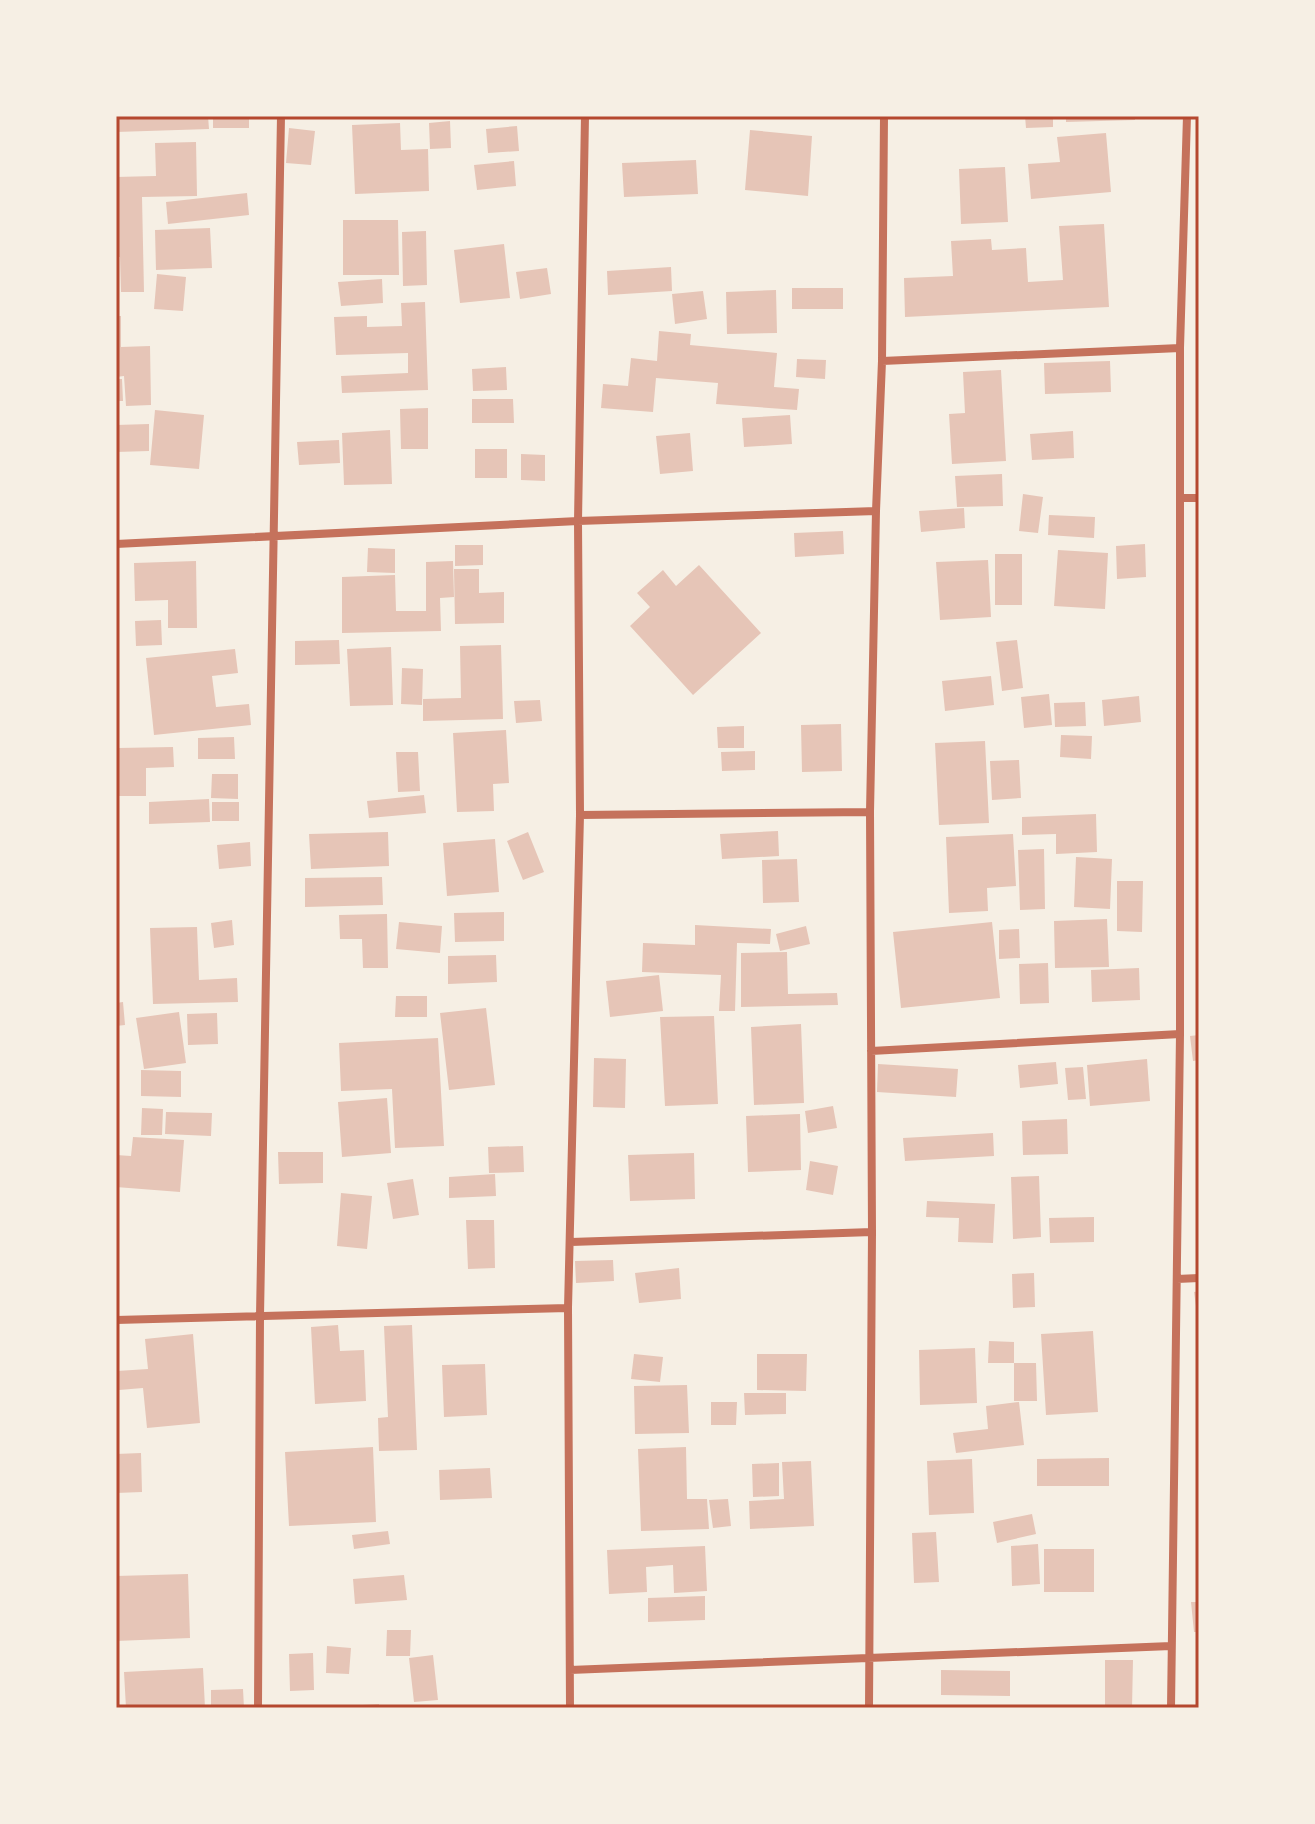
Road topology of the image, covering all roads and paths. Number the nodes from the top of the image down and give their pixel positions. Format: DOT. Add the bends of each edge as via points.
graph roads {
  1 [pos="281,116"];
  2 [pos="585,116"];
  3 [pos="884,116"];
  4 [pos="1187,116"];
  5 [pos="1180,348"];
  6 [pos="882,361"];
  7 [pos="1181,498"];
  8 [pos="1199,498"];
  9 [pos="876,511"];
  10 [pos="578,521"];
  11 [pos="275,537"];
  12 [pos="116,544"];
  13 [pos="870,812"];
  14 [pos="580,815"];
  15 [pos="1180,1034"];
  16 [pos="871,1051"];
  17 [pos="872,1232"];
  18 [pos="571,1242"];
  19 [pos="1199,1278"];
  20 [pos="1177,1279"];
  21 [pos="568,1308"];
  22 [pos="260,1316"];
  23 [pos="116,1320"];
  24 [pos="1171,1646"];
  25 [pos="870,1657"];
  26 [pos="570,1670"];
  27 [pos="258,1708"];
  28 [pos="570,1708"];
  29 [pos="869,1708"];
  30 [pos="1171,1708"];
  1 -- 11 [label="street"];
  2 -- 10 [label="street"];
  3 -- 6 [label="street"];
  4 -- 5 [label="street"];
  5 -- 6 [label="street"];
  5 -- 7 [label="street"];
  6 -- 9 [label="street"];
  7 -- 8 [label="street"];
  7 -- 15 [label="street"];
  9 -- 10 [label="street"];
  9 -- 13 [label="street"];
  10 -- 11 [label="street"];
  10 -- 14 [label="street"];
  11 -- 12 [label="street"];
  11 -- 22 [label="street"];
  13 -- 14 [label="street"];
  13 -- 16 [label="street"];
  14 -- 18 [label="street"];
  15 -- 16 [label="street"];
  15 -- 20 [label="street"];
  16 -- 17 [label="street"];
  17 -- 18 [label="street"];
  17 -- 25 [label="street"];
  18 -- 21 [label="street"];
  19 -- 20 [label="street"];
  20 -- 24 [label="street"];
  21 -- 22 [label="street"];
  21 -- 26 [label="street"];
  22 -- 23 [label="street"];
  22 -- 27 [label="street"];
  24 -- 25 [label="street"];
  24 -- 30 [label="street"];
  25 -- 26 [label="street"];
  25 -- 29 [label="street"];
  26 -- 28 [label="street"];
}
